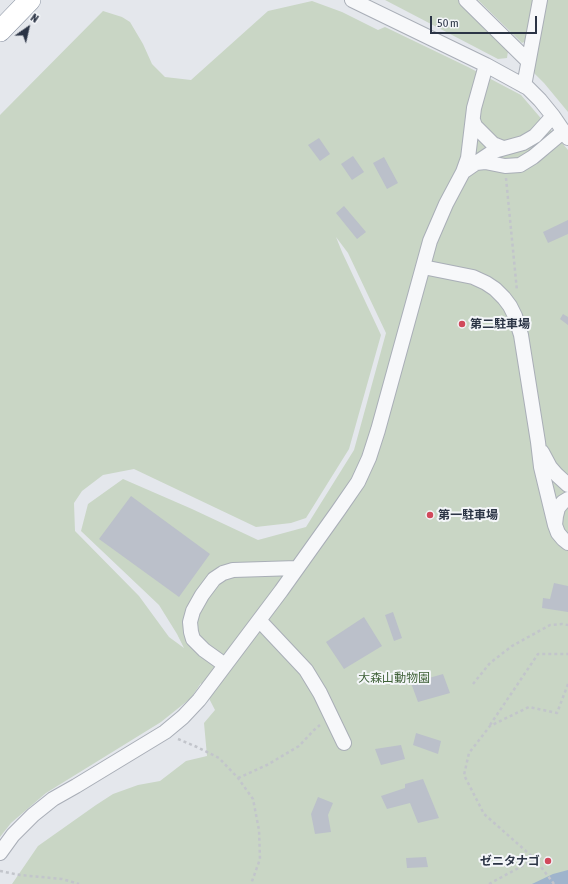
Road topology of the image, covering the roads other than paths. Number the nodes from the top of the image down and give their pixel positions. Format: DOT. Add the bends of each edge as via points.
graph roads {
  1 [pos="30,0"];
  2 [pos="352,0"];
  3 [pos="466,0"];
  4 [pos="540,0"];
  5 [pos="0,31"];
  6 [pos="528,61"];
  7 [pos="486,65"];
  8 [pos="524,86"];
  9 [pos="553,116"];
  10 [pos="473,120"];
  11 [pos="566,134"];
  12 [pos="503,148"];
  13 [pos="476,163"];
  14 [pos="463,172"];
  15 [pos="423,267"];
  16 [pos="538,442"];
  17 [pos="568,485"];
  18 [pos="568,499"];
  19 [pos="555,525"];
  20 [pos="568,543"];
  21 [pos="297,568"];
  22 [pos="259,620"];
  23 [pos="225,665"];
  24 [pos="344,743"];
  25 [pos="0,853"];
  1 -- 5 [label="highway"];
  2 -- 7 [label="street"];
  3 -- 6 [label="street"];
  4 -- 6 [label="street"];
  6 -- 8 [label="street"];
  7 -- 8 [label="street"];
  7 -- 10 [label="street"];
  8 -- 9 [label="street"];
  9 -- 11 [label="street"];
  9 -- 12 [label="street" via="535,136"];
  10 -- 12 [label="street" via="475,126 493,144"];
  10 -- 14 [label="street" via="468,158"];
  11 -- 13 [label="street" via="520,164 505,166"];
  12 -- 13 [label="street"];
  13 -- 14 [label="street"];
  14 -- 15 [label="street" via="430,241"];
  15 -- 16 [label="street" via="473,277 495,289 510,306 521,335"];
  15 -- 21 [label="street" via="365,468 358,482"];
  16 -- 17 [label="street" via="550,466"];
  16 -- 19 [label="street" via="541,467"];
  18 -- 19 [label="street" via="558,508"];
  19 -- 20 [label="street" via="558,533"];
  21 -- 22 [label="street"];
  21 -- 23 [label="street" via="223,572 202,595 190,622 193,639"];
  22 -- 23 [label="street"];
  22 -- 24 [label="street" via="306,670"];
  23 -- 25 [label="street" via="183,717 165,732 53,799 13,835"];
}
